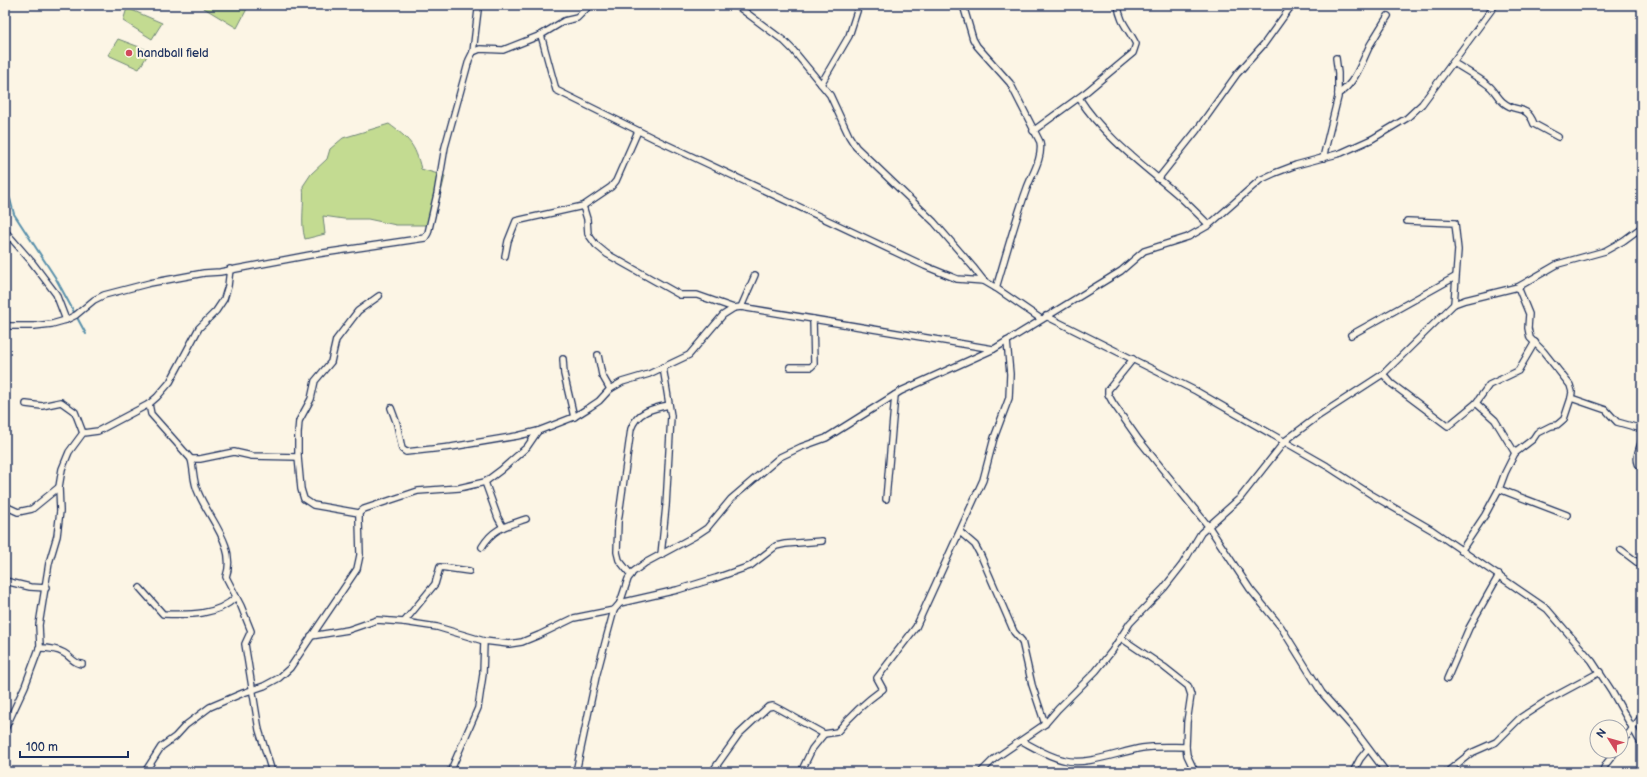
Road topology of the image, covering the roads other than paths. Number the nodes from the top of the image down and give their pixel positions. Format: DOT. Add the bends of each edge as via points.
graph roads {
  1 [pos="477,5"];
  2 [pos="590,5"];
  3 [pos="736,5"];
  4 [pos="859,5"];
  5 [pos="963,5"];
  6 [pos="1118,5"];
  7 [pos="1292,5"];
  8 [pos="1495,5"];
  9 [pos="1388,16"];
  10 [pos="541,35"];
  11 [pos="473,52"];
  12 [pos="1336,58"];
  13 [pos="1454,62"];
  14 [pos="821,84"];
  15 [pos="1338,94"];
  16 [pos="1079,98"];
  17 [pos="638,131"];
  18 [pos="1033,131"];
  19 [pos="1558,137"];
  20 [pos="1323,158"];
  21 [pos="1158,179"];
  22 [pos="583,206"];
  23 [pos="1407,221"];
  24 [pos="1209,225"];
  25 [pos="1642,227"];
  26 [pos="5,232"];
  27 [pos="505,256"];
  28 [pos="230,269"];
  29 [pos="755,275"];
  30 [pos="1455,277"];
  31 [pos="984,282"];
  32 [pos="1518,287"];
  33 [pos="996,288"];
  34 [pos="379,296"];
  35 [pos="1454,304"];
  36 [pos="734,308"];
  37 [pos="741,308"];
  38 [pos="1044,318"];
  39 [pos="813,319"];
  40 [pos="66,320"];
  41 [pos="5,326"];
  42 [pos="1351,335"];
  43 [pos="1007,341"];
  44 [pos="1535,342"];
  45 [pos="994,349"];
  46 [pos="598,355"];
  47 [pos="563,359"];
  48 [pos="1133,359"];
  49 [pos="663,367"];
  50 [pos="790,367"];
  51 [pos="1384,374"];
  52 [pos="610,389"];
  53 [pos="895,395"];
  54 [pos="1571,398"];
  55 [pos="1476,403"];
  56 [pos="26,404"];
  57 [pos="149,404"];
  58 [pos="669,405"];
  59 [pos="391,408"];
  60 [pos="574,417"];
  61 [pos="1642,429"];
  62 [pos="538,431"];
  63 [pos="83,434"];
  64 [pos="1642,440"];
  65 [pos="1285,441"];
  66 [pos="1515,452"];
  67 [pos="298,456"];
  68 [pos="191,459"];
  69 [pos="1642,469"];
  70 [pos="485,482"];
  71 [pos="59,487"];
  72 [pos="1499,489"];
  73 [pos="886,499"];
  74 [pos="5,506"];
  75 [pos="360,513"];
  76 [pos="1567,514"];
  77 [pos="526,519"];
  78 [pos="504,527"];
  79 [pos="1209,527"];
  80 [pos="960,532"];
  81 [pos="822,541"];
  82 [pos="482,547"];
  83 [pos="1621,550"];
  84 [pos="1461,551"];
  85 [pos="662,555"];
  86 [pos="1642,566"];
  87 [pos="469,571"];
  88 [pos="631,575"];
  89 [pos="1499,575"];
  90 [pos="5,581"];
  91 [pos="46,588"];
  92 [pos="140,588"];
  93 [pos="236,597"];
  94 [pos="620,603"];
  95 [pos="614,610"];
  96 [pos="404,622"];
  97 [pos="311,636"];
  98 [pos="1121,638"];
  99 [pos="484,641"];
  100 [pos="39,648"];
  101 [pos="82,664"];
  102 [pos="1600,672"];
  103 [pos="1447,680"];
  104 [pos="253,689"];
  105 [pos="1642,716"];
  106 [pos="1045,724"];
  107 [pos="1632,728"];
  108 [pos="5,729"];
  109 [pos="1629,732"];
  110 [pos="824,734"];
  111 [pos="1022,741"];
  112 [pos="1642,745"];
  113 [pos="1186,747"];
  114 [pos="1368,749"];
  115 [pos="1610,759"];
  116 [pos="145,772"];
  117 [pos="272,772"];
  118 [pos="450,772"];
  119 [pos="576,772"];
  120 [pos="712,772"];
  121 [pos="801,772"];
  122 [pos="981,772"];
  123 [pos="1195,772"];
  124 [pos="1353,772"];
  125 [pos="1386,772"];
  126 [pos="1447,772"];
  127 [pos="1602,772"];
  1 -- 11 [label="street"];
  2 -- 10 [label="street" via="577,18 564,21"];
  3 -- 14 [label="street" via="784,41"];
  4 -- 14 [label="street" via="849,36"];
  5 -- 18 [label="street" via="972,39 1010,83"];
  6 -- 16 [label="street" via="1120,20 1131,33 1136,48"];
  7 -- 21 [label="street"];
  8 -- 13 [label="street"];
  9 -- 15 [label="street" via="1353,78"];
  10 -- 11 [label="street" via="503,50"];
  10 -- 17 [label="street" via="556,90"];
  11 -- 28 [label="street" via="445,147 438,194 425,238"];
  12 -- 15 [label="street"];
  13 -- 19 [label="street" via="1490,86 1502,101 1525,111 1531,115 1534,124"];
  13 -- 20 [label="street" via="1422,104 1407,118 1372,139"];
  14 -- 31 [label="street" via="830,95 856,147 934,222"];
  15 -- 20 [label="street"];
  16 -- 18 [label="street"];
  16 -- 21 [label="street" via="1091,117"];
  17 -- 22 [label="street" via="616,181"];
  17 -- 31 [label="street" via="925,266 958,279"];
  18 -- 33 [label="street" via="1040,142 1040,151 1026,188"];
  20 -- 24 [label="street" via="1296,165 1260,180"];
  21 -- 24 [label="street"];
  22 -- 27 [label="street" via="516,222"];
  22 -- 36 [label="street" via="588,234 607,254 680,295 697,295"];
  23 -- 30 [label="street" via="1455,224 1458,250"];
  24 -- 38 [label="street" via="1188,237 1144,251 1121,271"];
  25 -- 32 [label="street" via="1605,251 1558,264"];
  26 -- 40 [label="street" via="56,294"];
  28 -- 40 [label="street" via="150,283 104,295"];
  28 -- 57 [label="street" via="224,299 199,328 170,382"];
  29 -- 37 [label="street"];
  30 -- 35 [label="street"];
  30 -- 42 [label="street"];
  31 -- 33 [label="street"];
  32 -- 35 [label="street"];
  32 -- 44 [label="street" via="1529,314 1530,338"];
  33 -- 38 [label="street"];
  34 -- 67 [label="street" via="358,311 343,329 336,340 331,362 315,380 311,400 299,421"];
  35 -- 51 [label="street"];
  36 -- 37 [label="street"];
  36 -- 49 [label="street" via="723,315 689,355"];
  37 -- 39 [label="street"];
  38 -- 43 [label="street"];
  38 -- 48 [label="street"];
  39 -- 45 [label="street"];
  39 -- 50 [label="street" via="814,364 811,367"];
  40 -- 41 [label="street" via="34,326"];
  43 -- 45 [label="street"];
  43 -- 80 [label="street" via="1009,398 994,438 983,480"];
  44 -- 54 [label="street" via="1570,385"];
  44 -- 55 [label="street" via="1518,371 1489,385"];
  45 -- 53 [label="street"];
  46 -- 52 [label="street" via="602,375"];
  47 -- 60 [label="street"];
  48 -- 65 [label="street"];
  48 -- 79 [label="street" via="1109,388 1108,394 1139,440"];
  49 -- 52 [label="street"];
  49 -- 58 [label="street"];
  51 -- 55 [label="street" via="1392,384 1448,426"];
  51 -- 65 [label="street"];
  52 -- 60 [label="street"];
  53 -- 73 [label="street"];
  53 -- 85 [label="street" via="826,438 780,457 730,499 707,528"];
  54 -- 61 [label="street" via="1606,410 1617,422"];
  54 -- 66 [label="street" via="1564,419 1557,425 1537,433"];
  55 -- 66 [label="street" via="1495,420"];
  56 -- 63 [label="street" via="42,406 61,402 75,412"];
  57 -- 63 [label="street" via="98,431"];
  57 -- 68 [label="street" via="151,414"];
  58 -- 85 [label="street" via="671,435"];
  58 -- 88 [label="street" via="648,410 633,423 631,429 618,522 617,552 619,560"];
  59 -- 62 [label="street" via="402,449 406,452 451,447"];
  60 -- 62 [label="street"];
  62 -- 70 [label="street" via="526,447"];
  63 -- 71 [label="street" via="69,452 62,469"];
  64 -- 69 [label="street" via="1636,456 1638,466"];
  65 -- 79 [label="street" via="1240,498"];
  65 -- 84 [label="street" via="1432,530"];
  66 -- 72 [label="street"];
  67 -- 68 [label="street" via="252,456 234,452"];
  67 -- 75 [label="street" via="304,499 313,505"];
  68 -- 93 [label="street" via="197,492 221,534 228,557 229,569 226,577"];
  70 -- 75 [label="street" via="459,488 418,491 364,509"];
  70 -- 78 [label="street" via="498,518"];
  71 -- 74 [label="street" via="32,509 18,512"];
  71 -- 91 [label="street" via="57,536 49,563"];
  72 -- 76 [label="street"];
  72 -- 84 [label="street" via="1474,534"];
  75 -- 97 [label="street" via="360,555 357,569"];
  77 -- 78 [label="street"];
  78 -- 82 [label="street" via="494,531"];
  79 -- 98 [label="street" via="1201,533 1182,565 1164,588 1130,623"];
  79 -- 114 [label="street" via="1250,589 1280,627 1322,693"];
  80 -- 106 [label="street" via="975,545 1014,632 1022,641 1032,685"];
  80 -- 110 [label="street" via="916,627 877,678 883,689 865,701 837,732"];
  81 -- 94 [label="street" via="776,546 750,566 677,590"];
  83 -- 86 [label="street"];
  84 -- 89 [label="street"];
  85 -- 88 [label="street" via="645,563"];
  87 -- 96 [label="street" via="440,567 435,584"];
  88 -- 94 [label="street"];
  89 -- 102 [label="street" via="1547,609"];
  89 -- 103 [label="street" via="1469,628"];
  90 -- 91 [label="street"];
  91 -- 100 [label="street" via="39,625"];
  92 -- 93 [label="street" via="163,614 198,614 228,606"];
  93 -- 104 [label="street" via="251,631 245,644"];
  94 -- 95 [label="street"];
  95 -- 99 [label="street" via="574,618 522,642 509,644"];
  95 -- 119 [label="street" via="596,677"];
  96 -- 97 [label="street" via="377,620 348,630"];
  96 -- 99 [label="street" via="437,627"];
  97 -- 104 [label="street" via="290,668 279,678"];
  98 -- 106 [label="street" via="1096,671"];
  98 -- 113 [label="street" via="1188,686 1191,695"];
  99 -- 118 [label="street" via="478,708"];
  100 -- 101 [label="street" via="63,652 76,664"];
  100 -- 108 [label="street"];
  102 -- 107 [label="street"];
  102 -- 126 [label="street" via="1520,718 1496,742 1471,753"];
  104 -- 116 [label="street" via="210,707 192,720 161,747"];
  104 -- 117 [label="street" via="260,730"];
  105 -- 107 [label="street"];
  106 -- 111 [label="street"];
  107 -- 109 [label="street"];
  107 -- 112 [label="street"];
  110 -- 120 [label="street" via="773,706 768,707 739,734"];
  110 -- 121 [label="street" via="812,749"];
  111 -- 113 [label="street" via="1063,760 1078,762 1144,748"];
  111 -- 122 [label="street" via="994,759"];
  113 -- 123 [label="street"];
  114 -- 124 [label="street"];
  114 -- 125 [label="street"];
  115 -- 127 [label="street"];
}
